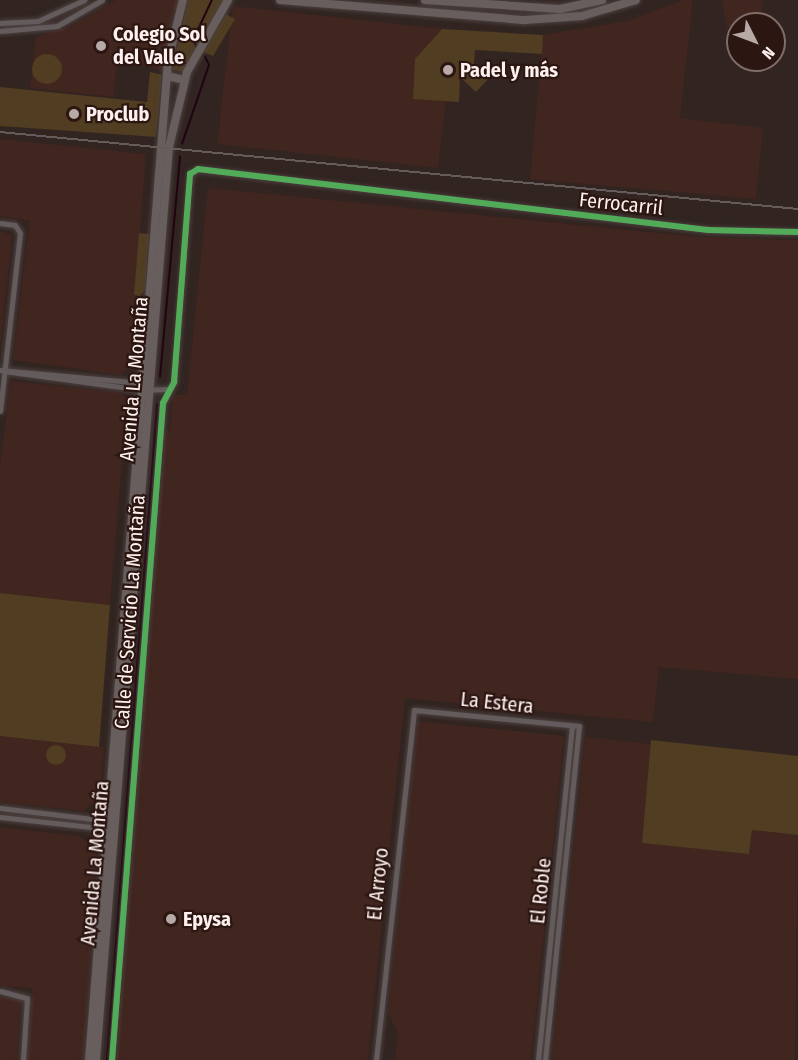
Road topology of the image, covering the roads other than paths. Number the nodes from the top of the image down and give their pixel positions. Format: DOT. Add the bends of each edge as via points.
graph roads {
  1 [pos="84,0"];
  2 [pos="102,0"];
  3 [pos="183,0"];
  4 [pos="228,0"];
  5 [pos="280,0"];
  6 [pos="425,0"];
  7 [pos="602,0"];
  8 [pos="636,0"];
  9 [pos="0,23"];
  10 [pos="0,32"];
  11 [pos="167,76"];
  12 [pos="184,80"];
  13 [pos="192,172"];
  14 [pos="0,223"];
  15 [pos="798,232"];
  16 [pos="2,371"];
  17 [pos="145,387"];
  18 [pos="168,389"];
  19 [pos="0,411"];
  20 [pos="412,711"];
  21 [pos="572,726"];
  22 [pos="579,726"];
  23 [pos="0,808"];
  24 [pos="0,817"];
  25 [pos="111,825"];
  26 [pos="107,871"];
  27 [pos="0,991"];
  28 [pos="543,1006"];
  29 [pos="550,1007"];
  30 [pos="22,1060"];
  31 [pos="89,1060"];
  32 [pos="96,1060"];
  33 [pos="112,1060"];
  34 [pos="376,1060"];
  35 [pos="538,1060"];
  36 [pos="545,1060"];
  1 -- 9 [label="street" via="38,21"];
  2 -- 10 [label="street" via="57,26"];
  3 -- 11 [label="main road, Avenida La Montaña"];
  4 -- 12 [label="main road, Avenida La Montaña"];
  5 -- 8 [label="main road" via="525,20 582,16"];
  6 -- 7 [label="main road" via="560,9"];
  11 -- 12 [label="main road"];
  11 -- 17 [label="main road, Avenida La Montaña"];
  12 -- 17 [label="main road, Avenida La Montaña" via="169,147"];
  13 -- 15 [label="street, Ferrocarril" via="709,230"];
  13 -- 18 [label="street, Calle de Servicio La Montaña" via="174,382"];
  14 -- 16 [label="street" via="18,228"];
  16 -- 17 [label="street"];
  16 -- 19 [label="street"];
  17 -- 18 [label="street"];
  17 -- 25 [label="main road, Avenida La Montaña"];
  18 -- 33 [label="street, Calle de Servicio La Montaña" via="163,403"];
  20 -- 21 [label="street, La Estera"];
  20 -- 34 [label="street, El Arroyo"];
  21 -- 22 [label="street, La Estera"];
  21 -- 28 [label="street, El Roble"];
  22 -- 29 [label="street, El Roble"];
  23 -- 25 [label="street"];
  24 -- 25 [label="street"];
  25 -- 26 [label="main road, Avenida La Montaña"];
  26 -- 31 [label="main road, Avenida La Montaña"];
  26 -- 32 [label="main road, Avenida La Montaña"];
  27 -- 30 [label="street" via="27,998"];
  28 -- 29 [label="street"];
  28 -- 35 [label="street, El Roble"];
  29 -- 36 [label="street, El Roble"];
}
